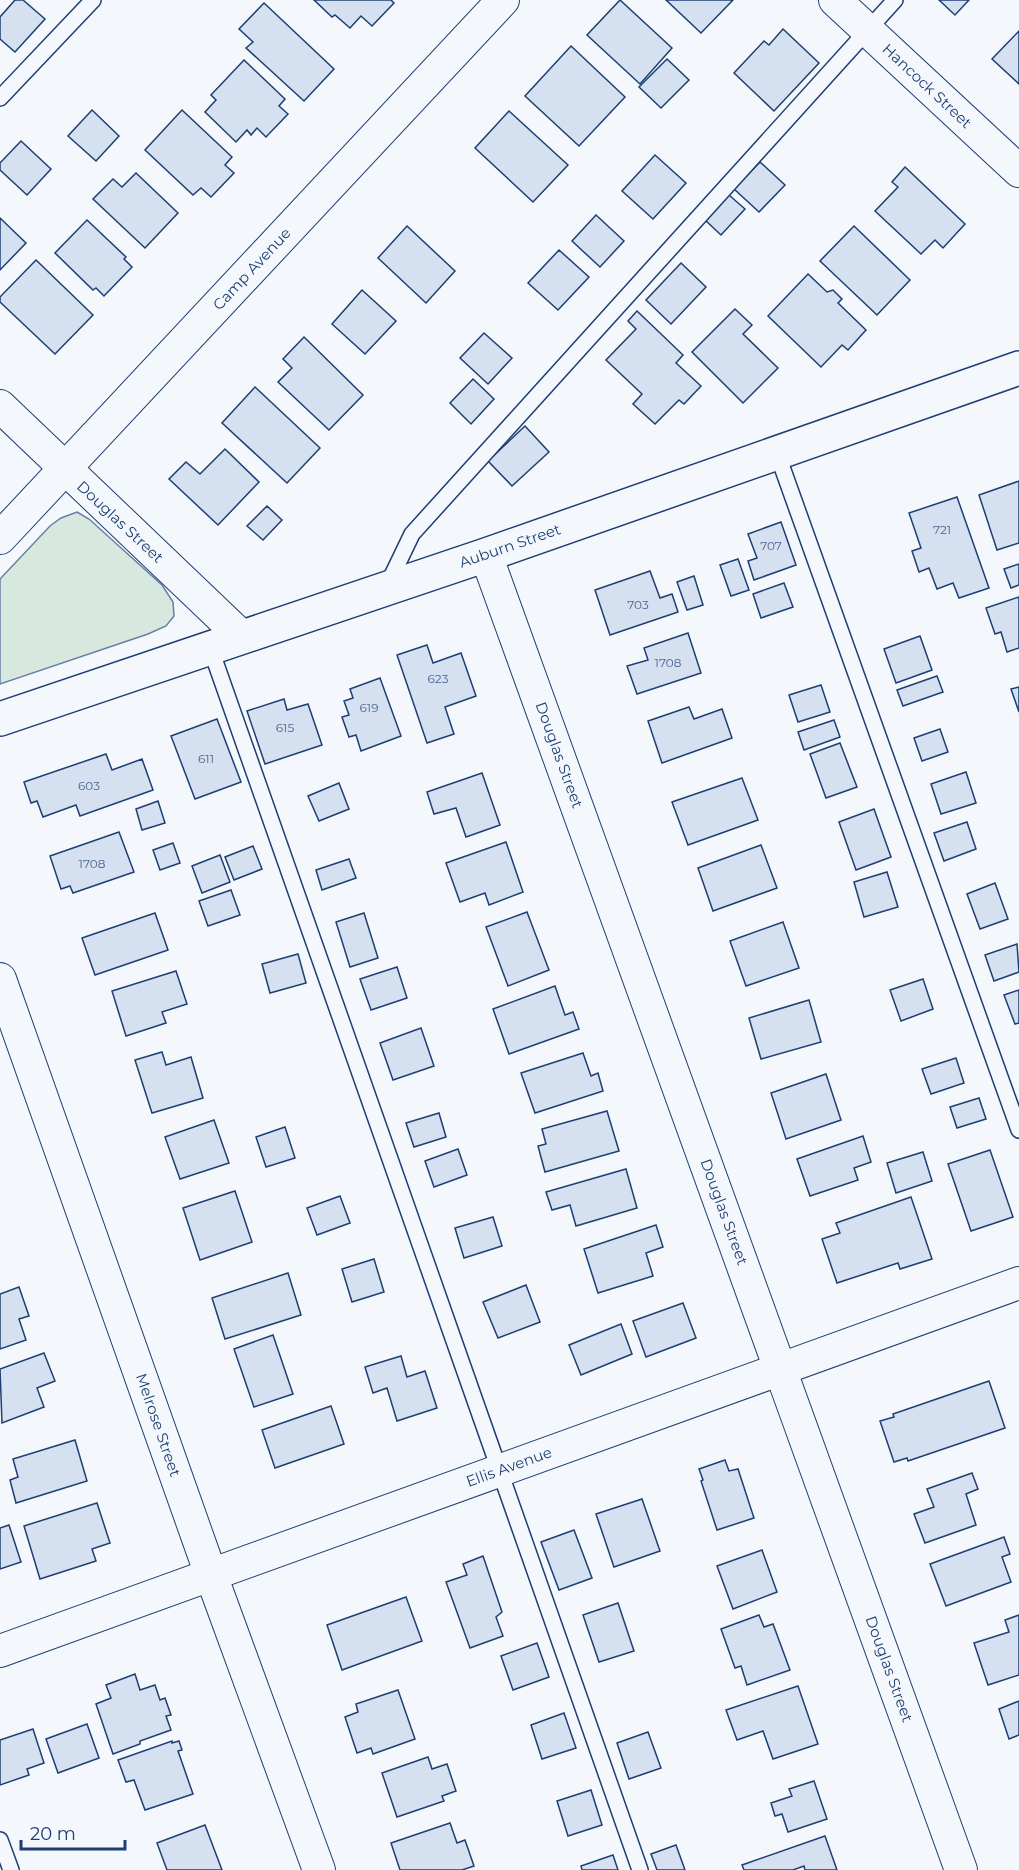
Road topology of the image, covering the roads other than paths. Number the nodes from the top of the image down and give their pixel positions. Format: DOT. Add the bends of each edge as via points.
graph roads {
  1 [pos="93,0"];
  2 [pos="503,0"];
  3 [pos="835,0"];
  4 [pos="894,0"];
  5 [pos="866,30"];
  6 [pos="0,98"];
  7 [pos="1019,171"];
  8 [pos="1019,368"];
  9 [pos="0,406"];
  10 [pos="777,453"];
  11 [pos="64,470"];
  12 [pos="0,538"];
  13 [pos="486,555"];
  14 [pos="386,588"];
  15 [pos="241,636"];
  16 [pos="210,647"];
  17 [pos="0,719"];
  18 [pos="0,979"];
  19 [pos="1019,1130"];
  20 [pos="1019,1283"];
  21 [pos="781,1369"];
  22 [pos="498,1471"];
  23 [pos="211,1575"];
  24 [pos="0,1651"];
  25 [pos="0,1840"];
  26 [pos="11,1870"];
  27 [pos="319,1870"];
  28 [pos="640,1870"];
  29 [pos="961,1870"];
  1 -- 6 [label="lane"];
  2 -- 11 [label="street, Camp Avenue"];
  3 -- 5 [label="street, Hancock Street"];
  4 -- 5 [label="lane"];
  5 -- 7 [label="street, Hancock Street"];
  5 -- 14 [label="lane" via="412,534"];
  8 -- 10 [label="main road, Auburn Street"];
  9 -- 11 [label="street, Douglas Street"];
  10 -- 13 [label="main road, Auburn Street"];
  10 -- 19 [label="lane"];
  11 -- 12 [label="street, Camp Avenue"];
  11 -- 15 [label="street, Douglas Street"];
  13 -- 14 [label="main road, Auburn Street"];
  13 -- 21 [label="street, Douglas Street"];
  14 -- 15 [label="main road, Auburn Street"];
  15 -- 16 [label="main road, Auburn Street"];
  16 -- 17 [label="main road, Auburn Street"];
  16 -- 22 [label="lane"];
  18 -- 23 [label="street, Melrose Street"];
  20 -- 21 [label="street, Ellis Avenue"];
  21 -- 22 [label="street, Ellis Avenue"];
  21 -- 29 [label="street, Douglas Street"];
  22 -- 23 [label="street, Ellis Avenue"];
  22 -- 28 [label="lane"];
  23 -- 24 [label="street, Ellis Avenue"];
  23 -- 27 [label="street, Melrose Street"];
  25 -- 26 [label="lane"];
}
